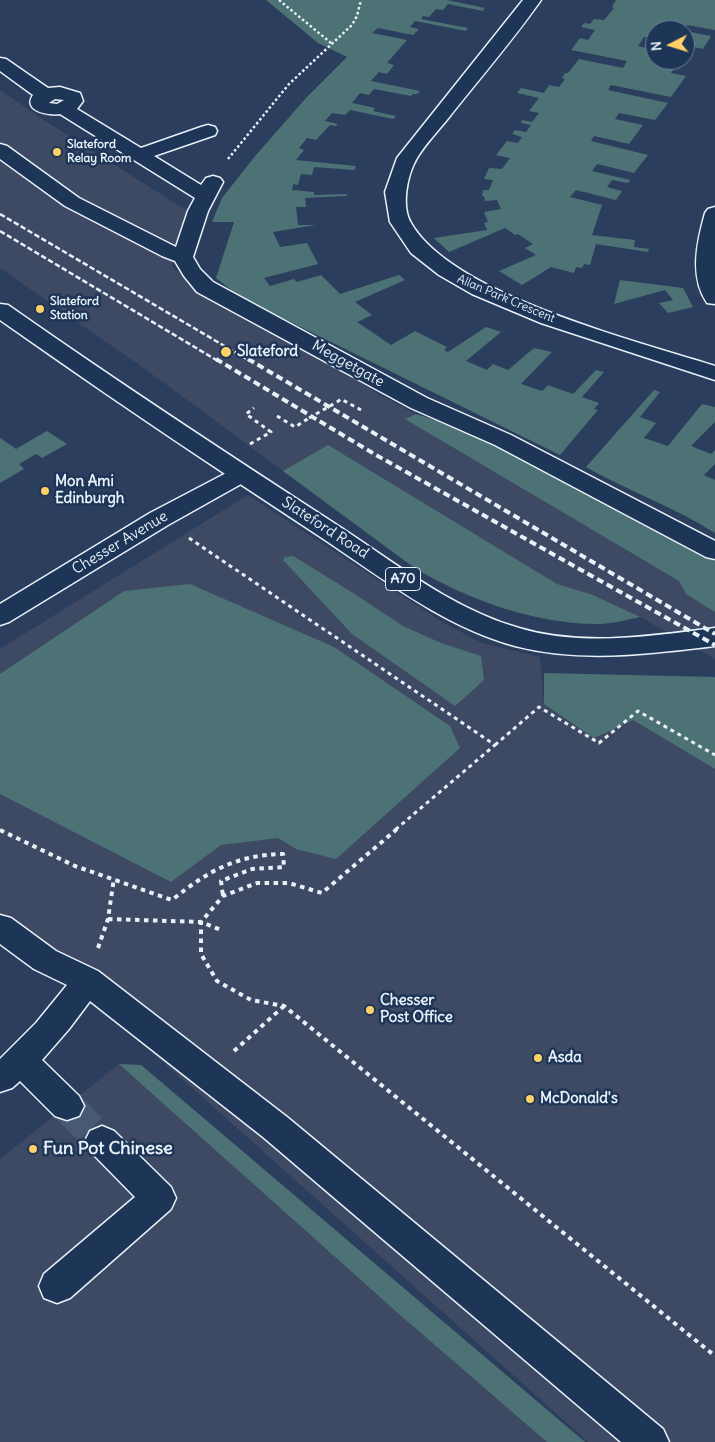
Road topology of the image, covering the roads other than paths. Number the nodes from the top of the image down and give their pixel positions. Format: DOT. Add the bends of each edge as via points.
graph roads {
  1 [pos="532,0"];
  2 [pos="0,63"];
  3 [pos="208,131"];
  4 [pos="0,150"];
  5 [pos="139,155"];
  6 [pos="715,213"];
  7 [pos="183,257"];
  8 [pos="715,298"];
  9 [pos="0,310"];
  10 [pos="715,373"];
  11 [pos="242,474"];
  12 [pos="715,552"];
  13 [pos="0,616"];
  14 [pos="715,637"];
  15 [pos="0,927"];
  16 [pos="87,980"];
  17 [pos="11,1069"];
  18 [pos="67,1106"];
  19 [pos="102,1141"];
  20 [pos="57,1286"];
  21 [pos="650,1442"];
  1 -- 10 [label="street, Allan Park Crescent" via="401,168 395,192 401,221 427,256 475,288 544,316"];
  2 -- 5 [label="street" via="45,95 60,92 73,98 71,105 63,108"];
  3 -- 5 [label="street"];
  4 -- 7 [label="street" via="72,202"];
  5 -- 7 [label="street" via="209,189"];
  6 -- 8 [label="street" via="705,258"];
  7 -- 12 [label="street, Meggetgate" via="191,272 205,286 419,402 511,444"];
  9 -- 11 [label="street, Slateford Road / A70"];
  11 -- 13 [label="street, Chesser Avenue" via="159,519"];
  11 -- 14 [label="street, Slateford Road / A70" via="432,598 497,632 578,646 632,646"];
  15 -- 16 [label="street" via="46,960"];
  16 -- 17 [label="street" via="66,1012"];
  16 -- 21 [label="street" via="275,1127"];
  17 -- 18 [label="street"];
  19 -- 20 [label="street" via="159,1198"];
}
